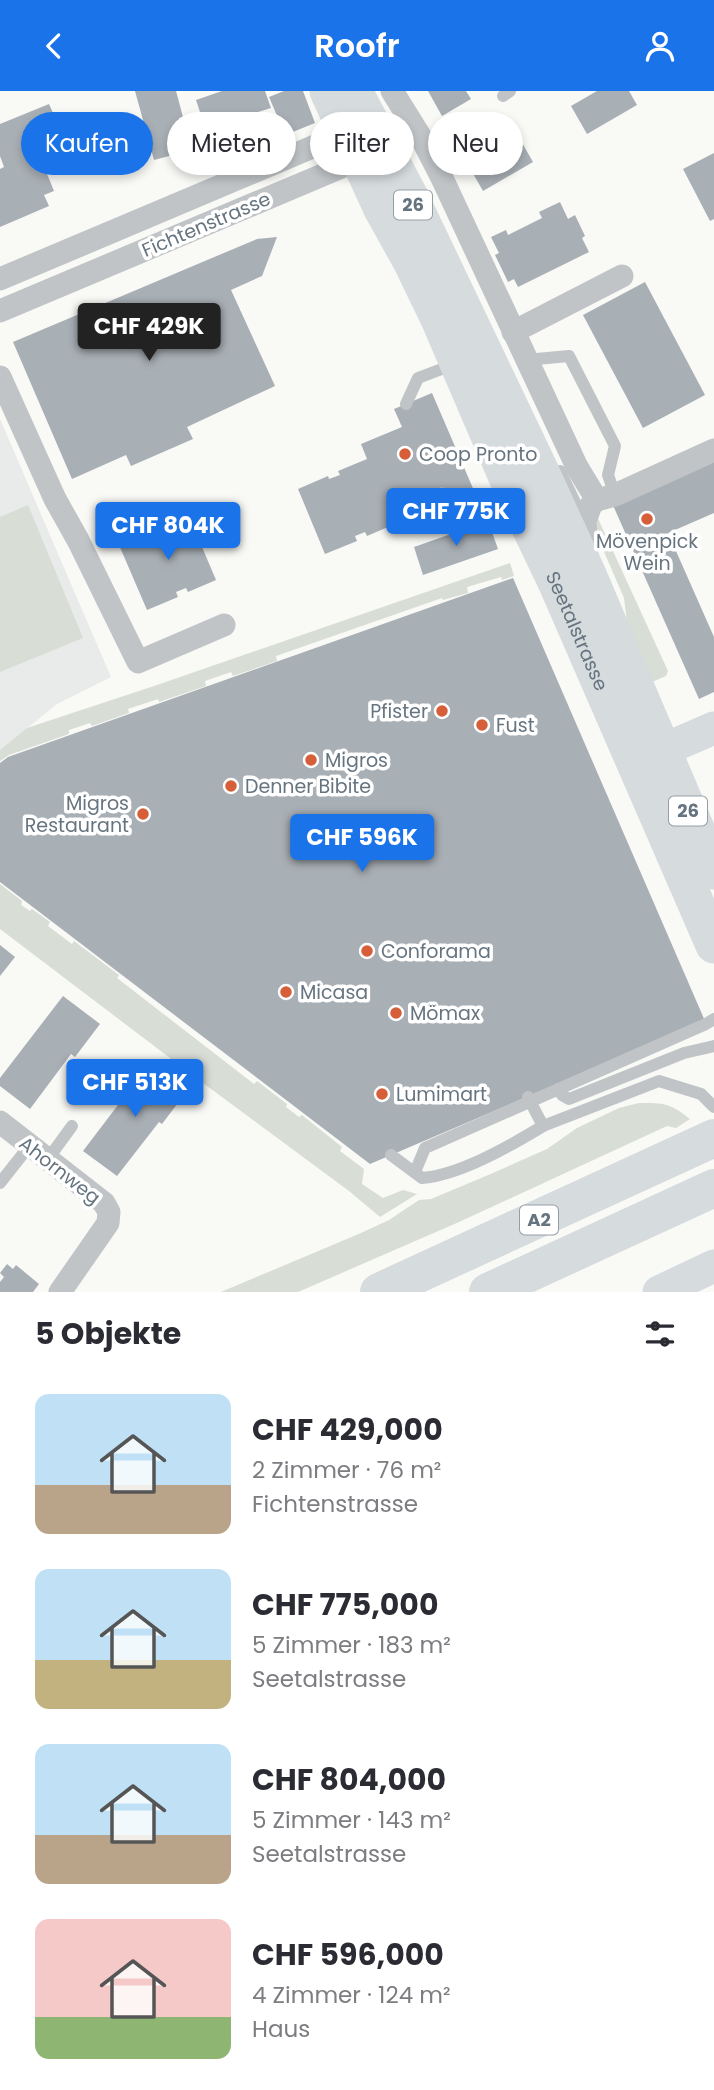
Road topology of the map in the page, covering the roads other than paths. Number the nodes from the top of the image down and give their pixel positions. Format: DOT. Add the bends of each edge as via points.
graph roads {
  1 [pos="328,91"];
  2 [pos="371,92"];
  3 [pos="346,112"];
  4 [pos="370,112"];
  5 [pos="310,162"];
  6 [pos="310,167"];
  7 [pos="376,175"];
  8 [pos="394,175"];
  9 [pos="622,276"];
  10 [pos="0,279"];
  11 [pos="0,311"];
  12 [pos="513,332"];
  13 [pos="526,360"];
  14 [pos="458,362"];
  15 [pos="0,377"];
  16 [pos="405,404"];
  17 [pos="714,450"];
  18 [pos="555,460"];
  19 [pos="442,492"];
  20 [pos="515,496"];
  21 [pos="606,497"];
  22 [pos="585,521"];
  23 [pos="589,577"];
  24 [pos="224,625"];
  25 [pos="714,728"];
  26 [pos="649,757"];
  27 [pos="714,871"];
  28 [pos="714,945"];
  29 [pos="714,1019"];
  30 [pos="714,1036"];
  31 [pos="714,1046"];
  32 [pos="684,1053"];
  33 [pos="558,1089"];
  34 [pos="528,1100"];
  35 [pos="714,1107"];
  36 [pos="0,1122"];
  37 [pos="72,1126"];
  38 [pos="542,1126"];
  39 [pos="706,1142"];
  40 [pos="39,1152"];
  41 [pos="391,1155"];
  42 [pos="415,1173"];
  43 [pos="0,1183"];
  44 [pos="714,1188"];
  45 [pos="714,1266"];
  46 [pos="60,1292"];
  47 [pos="379,1292"];
  48 [pos="488,1292"];
  49 [pos="659,1292"];
  1 -- 3 [label="main road, Seetalstrasse / 26"];
  2 -- 4 [label="main road, Seetalstrasse / 26"];
  2 -- 12 [label="street" via="422,139"];
  5 -- 10 [label="street, Fichtenstrasse"];
  6 -- 11 [label="street, Fichtenstrasse"];
  7 -- 14 [label="main road, Seetalstrasse / 26" via="382,209"];
  8 -- 23 [label="main road, Seetalstrasse / 26" via="409,195"];
  9 -- 12 [label="street"];
  12 -- 13 [label="street"];
  13 -- 21 [label="street" via="577,467"];
  13 -- 21 [label="lane" via="569,356 615,446"];
  14 -- 16 [label="lane" via="413,374"];
  14 -- 20 [label="main road, Seetalstrasse / 26"];
  15 -- 24 [label="street" via="55,499 138,662"];
  17 -- 21 [label="street"];
  18 -- 22 [label="lane"];
  19 -- 20 [label="lane" via="453,518"];
  20 -- 26 [label="main road, Seetalstrasse / 26"];
  21 -- 22 [label="street" via="591,505"];
  22 -- 23 [label="street"];
  23 -- 26 [label="main road, Seetalstrasse / 26"];
  25 -- 26 [label="main road"];
  26 -- 27 [label="main road, Seetalstrasse / 26"];
  26 -- 28 [label="main road, Seetalstrasse / 26"];
  29 -- 33 [label="lane"];
  30 -- 32 [label="lane"];
  31 -- 32 [label="lane"];
  32 -- 33 [label="lane" via="569,1099"];
  33 -- 34 [label="lane"];
  34 -- 38 [label="lane"];
  34 -- 42 [label="lane" via="425,1148"];
  35 -- 38 [label="lane" via="701,1094 659,1081"];
  36 -- 40 [label="street, Ahornweg"];
  37 -- 40 [label="lane"];
  38 -- 42 [label="lane" via="500,1151 436,1177 422,1178"];
  39 -- 47 [label="highway, A2"];
  40 -- 43 [label="lane"];
  40 -- 46 [label="street, Ahornweg" via="104,1203 109,1212 108,1223"];
  41 -- 42 [label="lane"];
  44 -- 48 [label="highway, A2"];
  45 -- 49 [label="main road"];
}
